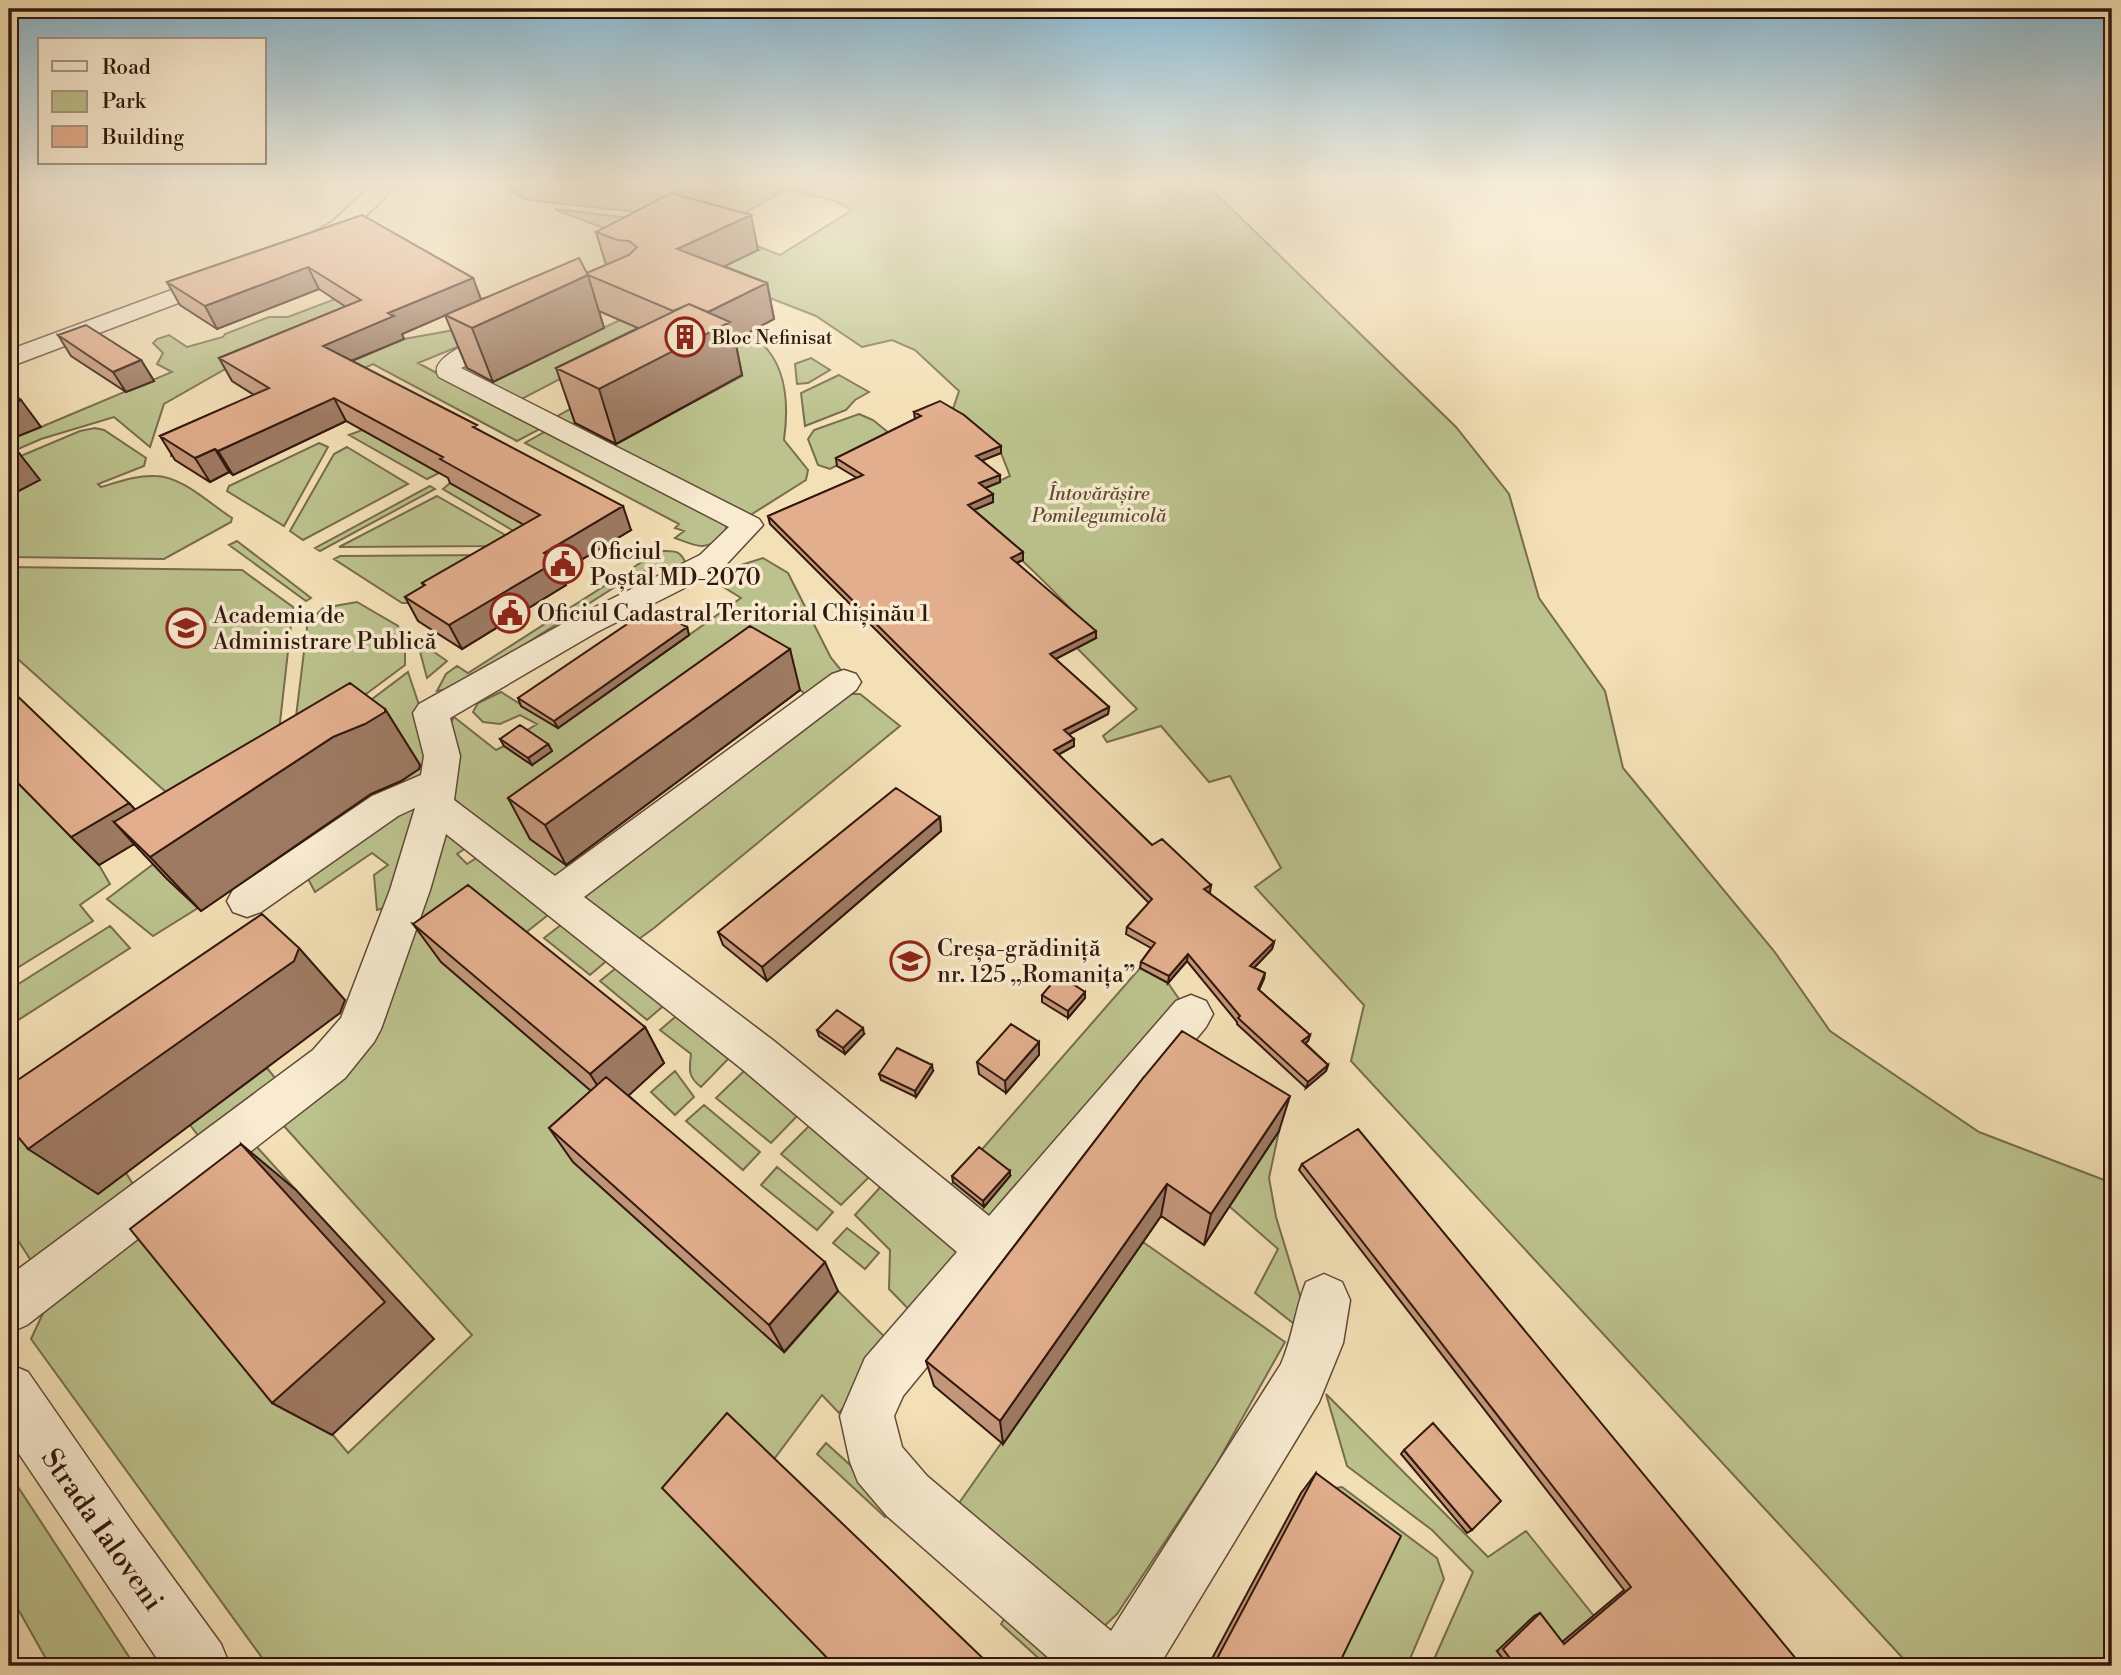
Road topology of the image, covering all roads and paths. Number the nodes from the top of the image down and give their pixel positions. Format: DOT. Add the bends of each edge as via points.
graph roads {
  1 [pos="244,270"];
  2 [pos="194,312"];
  3 [pos="532,326"];
  4 [pos="72,343"];
  5 [pos="9,359"];
  6 [pos="9,373"];
  7 [pos="844,682"];
  8 [pos="436,794"];
  9 [pos="554,898"];
  10 [pos="247,901"];
  11 [pos="1191,1014"];
  12 [pos="991,1249"];
  13 [pos="1324,1300"];
  14 [pos="9,1307"];
  15 [pos="9,1391"];
  16 [pos="199,1666"];
  17 [pos="1104,1666"];
  18 [pos="1124,1666"];
  1 -- 4 [label="street"];
  2 -- 4 [label="street"];
  3 -- 8 [label="street" via="453,361 449,372 748,525 711,562 585,625 432,713 442,756"];
  4 -- 5 [label="street"];
  4 -- 6 [label="street"];
  7 -- 9 [label="street"];
  8 -- 9 [label="street"];
  8 -- 10 [label="street" via="385,806"];
  8 -- 14 [label="street" via="410,890 359,1029 329,1064"];
  9 -- 12 [label="street" via="758,1055"];
  11 -- 12 [label="street"];
  12 -- 17 [label="street" via="884,1377 867,1416 871,1438 878,1462 907,1496"];
  13 -- 18 [label="street" via="1317,1343 1300,1384"];
  15 -- 16 [label="street, Strada Ialoveni"];
}
